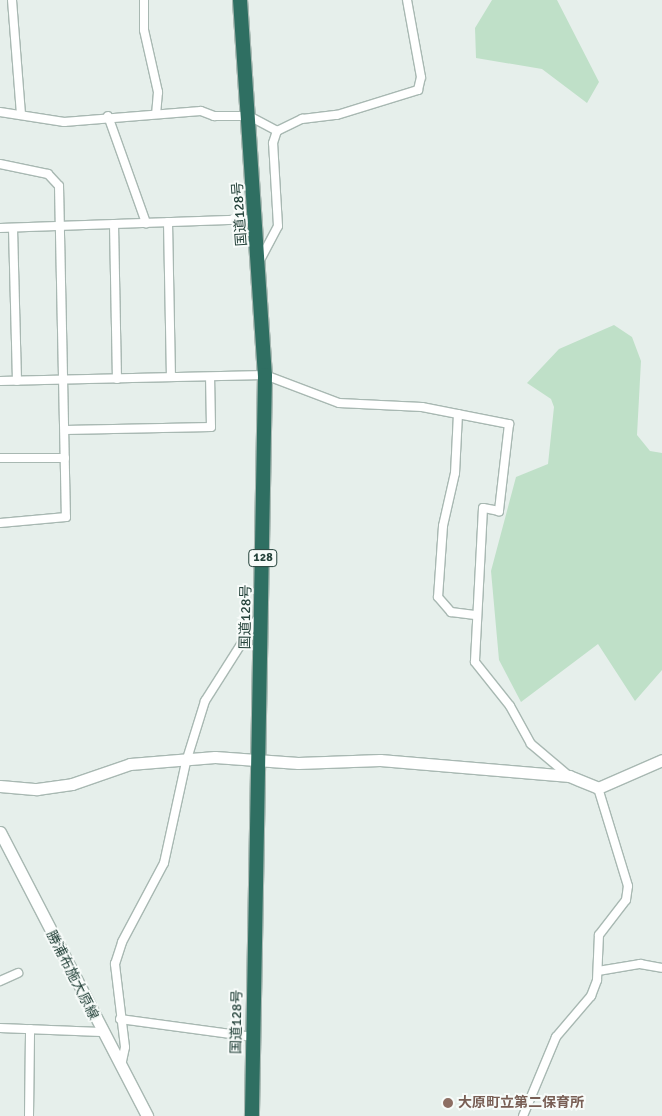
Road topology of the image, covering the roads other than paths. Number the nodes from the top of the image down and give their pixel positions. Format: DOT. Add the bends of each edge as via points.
graph roads {
  1 [pos="12,0"];
  2 [pos="144,0"];
  3 [pos="240,0"];
  4 [pos="407,0"];
  5 [pos="0,112"];
  6 [pos="156,113"];
  7 [pos="21,115"];
  8 [pos="108,116"];
  9 [pos="249,116"];
  10 [pos="277,131"];
  11 [pos="0,164"];
  12 [pos="257,220"];
  13 [pos="168,222"];
  14 [pos="146,223"];
  15 [pos="114,224"];
  16 [pos="62,226"];
  17 [pos="0,228"];
  18 [pos="12,228"];
  19 [pos="260,260"];
  20 [pos="265,375"];
  21 [pos="210,377"];
  22 [pos="172,378"];
  23 [pos="116,379"];
  24 [pos="64,380"];
  25 [pos="0,381"];
  26 [pos="17,381"];
  27 [pos="458,414"];
  28 [pos="65,430"];
  29 [pos="0,458"];
  30 [pos="65,458"];
  31 [pos="0,522"];
  32 [pos="262,610"];
  33 [pos="475,615"];
  34 [pos="259,759"];
  35 [pos="662,760"];
  36 [pos="186,762"];
  37 [pos="569,776"];
  38 [pos="0,786"];
  39 [pos="598,788"];
  40 [pos="0,832"];
  41 [pos="662,968"];
  42 [pos="598,971"];
  43 [pos="18,973"];
  44 [pos="0,981"];
  45 [pos="120,1019"];
  46 [pos="0,1028"];
  47 [pos="30,1029"];
  48 [pos="101,1032"];
  49 [pos="253,1037"];
  50 [pos="121,1070"];
  51 [pos="28,1116"];
  52 [pos="147,1116"];
  53 [pos="252,1116"];
  54 [pos="523,1116"];
  1 -- 7 [label="street"];
  2 -- 6 [label="street" via="144,30 158,92"];
  3 -- 9 [label="highway, 国道128号 / 128"];
  4 -- 10 [label="street" via="421,77 415,93 337,115 302,119"];
  5 -- 7 [label="street"];
  6 -- 8 [label="street"];
  6 -- 9 [label="street"];
  7 -- 8 [label="street" via="64,122"];
  8 -- 14 [label="street"];
  9 -- 10 [label="street"];
  9 -- 12 [label="highway, 国道128号 / 128"];
  10 -- 19 [label="street" via="278,226"];
  11 -- 16 [label="street" via="57,180"];
  12 -- 13 [label="street"];
  12 -- 19 [label="highway, 国道128号 / 128"];
  13 -- 14 [label="street"];
  13 -- 22 [label="street"];
  14 -- 15 [label="street"];
  15 -- 16 [label="street"];
  15 -- 23 [label="street"];
  16 -- 18 [label="street"];
  16 -- 24 [label="street"];
  17 -- 18 [label="street"];
  18 -- 26 [label="street"];
  19 -- 20 [label="highway, 国道128号 / 128"];
  20 -- 21 [label="street"];
  20 -- 27 [label="street" via="339,404 388,404"];
  20 -- 32 [label="highway, 国道128号 / 128"];
  21 -- 22 [label="street"];
  21 -- 28 [label="street" via="211,427"];
  22 -- 23 [label="street"];
  23 -- 24 [label="street"];
  24 -- 26 [label="street"];
  24 -- 28 [label="street"];
  25 -- 26 [label="street"];
  27 -- 33 [label="street" via="455,473 443,526 438,597 451,612"];
  27 -- 33 [label="street" via="509,424 499,511 483,508"];
  28 -- 30 [label="street"];
  29 -- 30 [label="street"];
  30 -- 31 [label="street" via="66,517"];
  32 -- 34 [label="highway, 国道128号 / 128"];
  32 -- 36 [label="street" via="205,701"];
  33 -- 37 [label="street" via="475,662 483,677 510,706 531,744"];
  34 -- 36 [label="street" via="215,757"];
  34 -- 37 [label="street" via="298,763 380,760"];
  34 -- 49 [label="highway, 国道128号 / 128"];
  35 -- 39 [label="street"];
  36 -- 38 [label="street" via="130,764 72,784 37,789"];
  36 -- 45 [label="street" via="164,863 128,923 115,964"];
  37 -- 39 [label="street"];
  39 -- 42 [label="street" via="628,886 626,900 599,935"];
  40 -- 48 [label="street, 勝浦布施大原線"];
  41 -- 42 [label="street" via="640,964"];
  42 -- 54 [label="street" via="591,996 556,1037"];
  43 -- 44 [label="street"];
  45 -- 49 [label="street"];
  45 -- 50 [label="street" via="125,1047"];
  46 -- 47 [label="street"];
  47 -- 48 [label="street"];
  47 -- 51 [label="street"];
  48 -- 50 [label="street, 勝浦布施大原線"];
  49 -- 53 [label="highway, 国道128号 / 128"];
  50 -- 52 [label="street, 勝浦布施大原線"];
}
